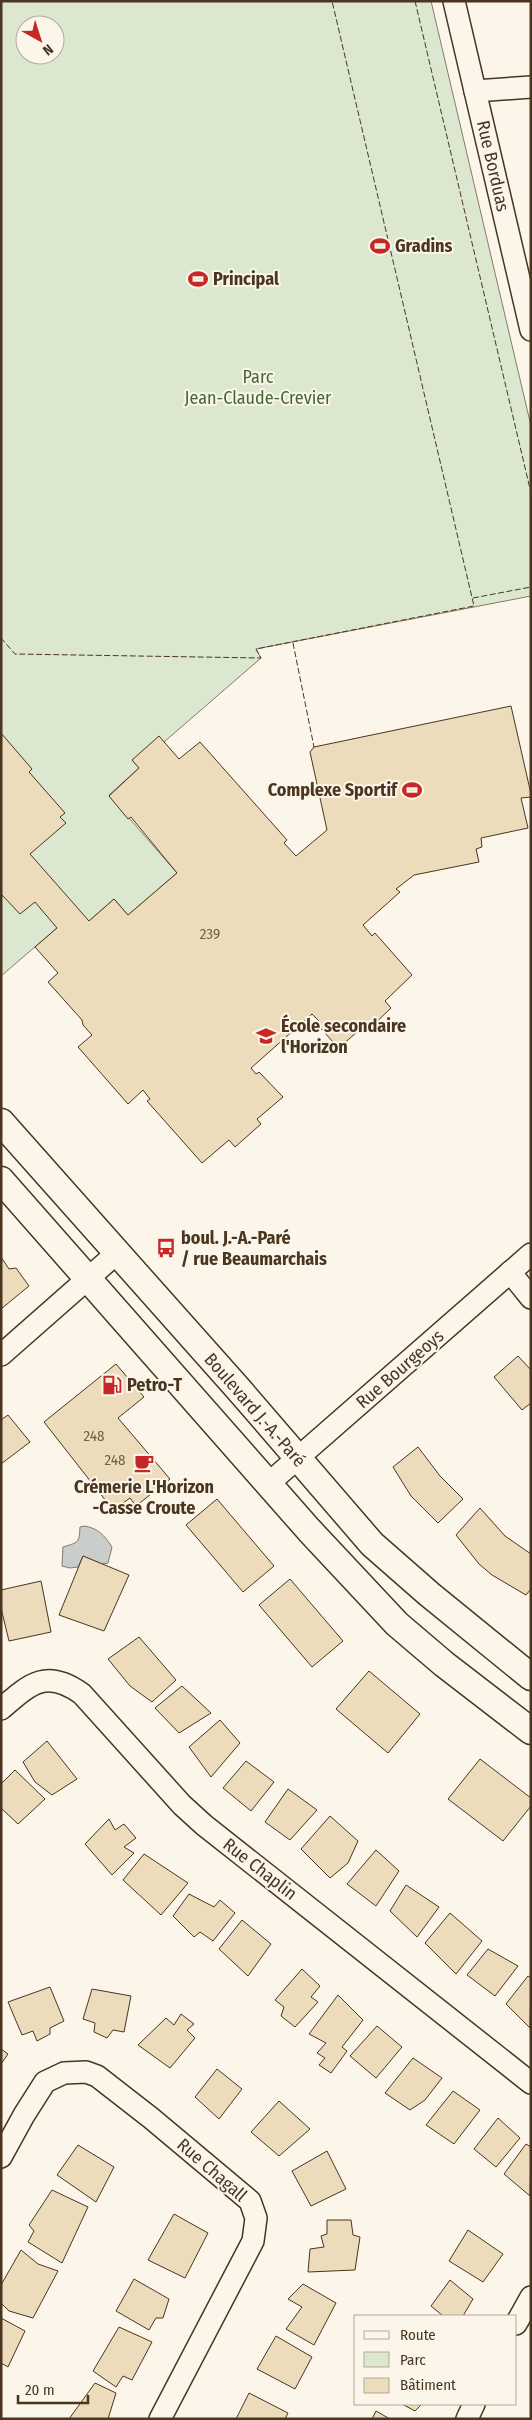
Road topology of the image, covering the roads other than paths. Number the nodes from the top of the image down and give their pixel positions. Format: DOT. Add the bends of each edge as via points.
graph roads {
  1 [pos="454,1"];
  2 [pos="531,87"];
  3 [pos="475,91"];
  4 [pos="531,330"];
  5 [pos="1,1122"];
  6 [pos="1,1180"];
  7 [pos="117,1253"];
  8 [pos="531,1254"];
  9 [pos="510,1272"];
  10 [pos="88,1279"];
  11 [pos="531,1298"];
  12 [pos="1,1354"];
  13 [pos="298,1459"];
  14 [pos="268,1484"];
  15 [pos="531,1677"];
  16 [pos="1,1709"];
  17 [pos="531,1731"];
  18 [pos="531,2083"];
  19 [pos="1,2157"];
  20 [pos="531,2297"];
  21 [pos="517,2322"];
  22 [pos="474,2405"];
  23 [pos="160,2419"];
  24 [pos="467,2419"];
  1 -- 3 [label="street, Rue Borduas"];
  2 -- 3 [label="street"];
  3 -- 4 [label="street, Rue Borduas"];
  5 -- 7 [label="street, Boulevard J.-A.-Paré"];
  6 -- 10 [label="street"];
  7 -- 10 [label="street"];
  7 -- 13 [label="street, Boulevard J.-A.-Paré"];
  8 -- 9 [label="street, Rue Bourgeoys"];
  9 -- 11 [label="street"];
  9 -- 13 [label="street, Rue Bourgeoys"];
  10 -- 12 [label="street"];
  10 -- 14 [label="street"];
  13 -- 14 [label="street, Rue Bourgeoys"];
  13 -- 15 [label="street, Boulevard J.-A.-Paré" via="372,1544"];
  14 -- 17 [label="street" via="397,1624"];
  16 -- 18 [label="street, Rue Chaplin" via="40,1680 50,1679 82,1694 204,1825"];
  19 -- 23 [label="street, Rue Chagall" via="45,2082 64,2073 86,2072 97,2076 151,2118 250,2201 257,2223 252,2241"];
  20 -- 21 [label="street"];
  22 -- 24 [label="street"];
}
